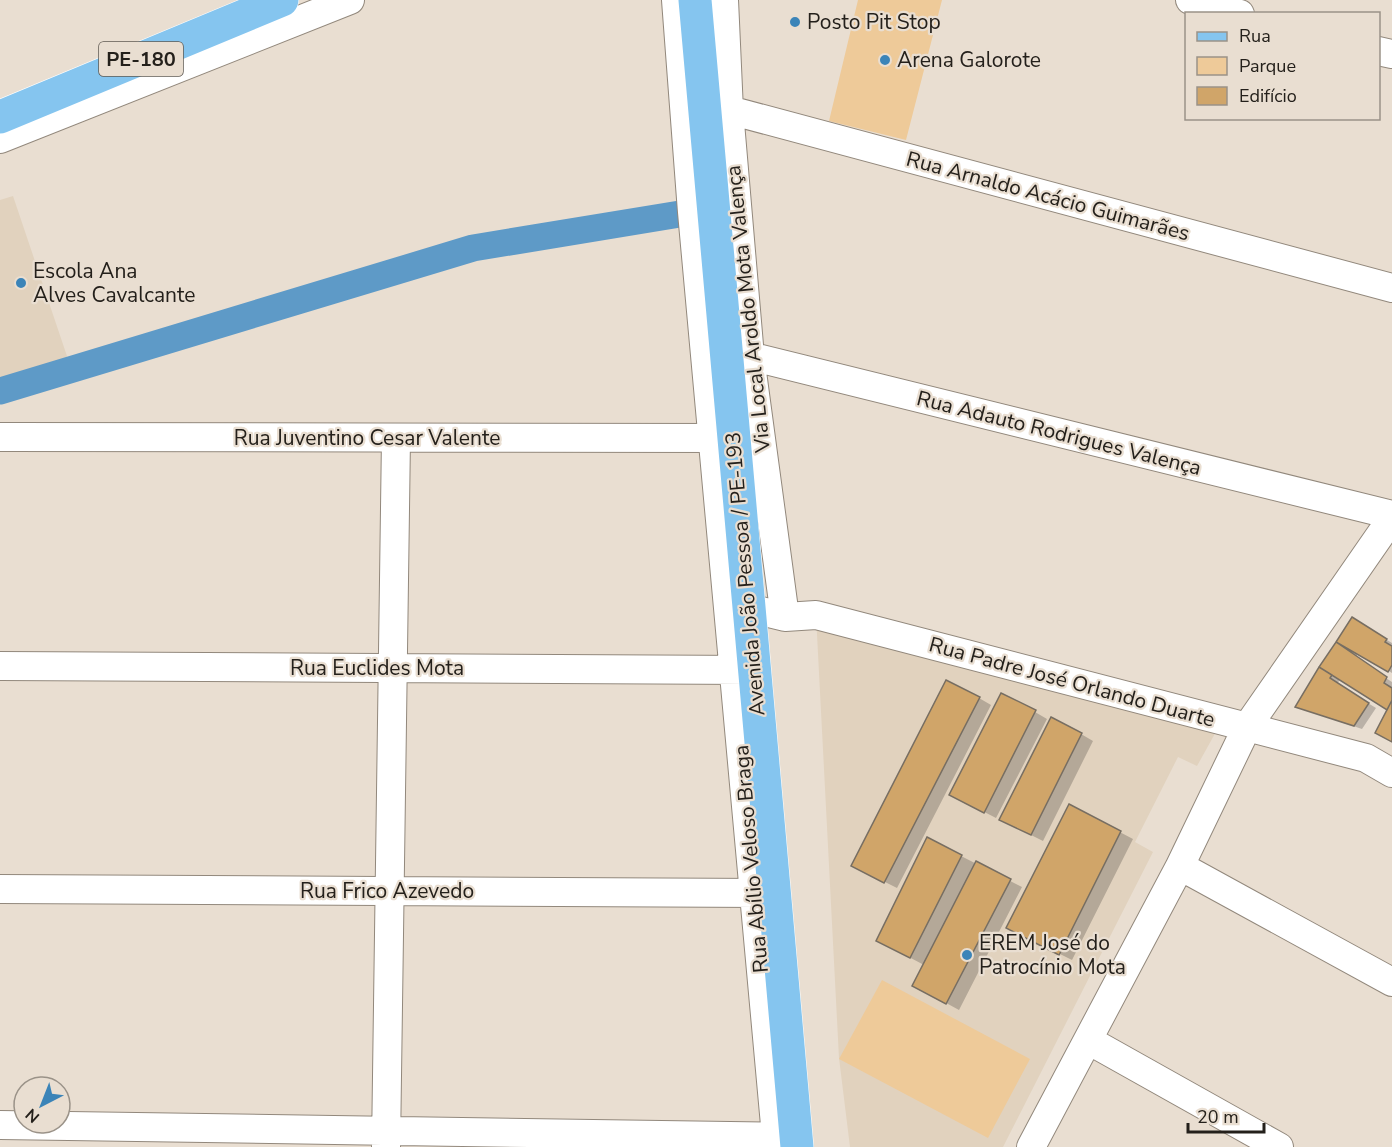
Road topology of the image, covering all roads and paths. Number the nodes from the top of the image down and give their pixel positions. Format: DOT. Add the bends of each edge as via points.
graph roads {
  1 [pos="282,0"];
  2 [pos="350,0"];
  3 [pos="1190,0"];
  4 [pos="697,3"];
  5 [pos="1233,12"];
  6 [pos="716,107"];
  7 [pos="0,117"];
  8 [pos="0,139"];
  9 [pos="1392,288"];
  10 [pos="738,354"];
  11 [pos="0,437"];
  12 [pos="396,438"];
  13 [pos="723,438"];
  14 [pos="1392,517"];
  15 [pos="749,608"];
  16 [pos="786,618"];
  17 [pos="0,666"];
  18 [pos="393,668"];
  19 [pos="744,670"];
  20 [pos="1247,727"];
  21 [pos="1392,772"];
  22 [pos="1180,866"];
  23 [pos="0,889"];
  24 [pos="390,891"];
  25 [pos="764,893"];
  26 [pos="1392,982"];
  27 [pos="1088,1040"];
  28 [pos="0,1125"];
  29 [pos="386,1139"];
  30 [pos="787,1142"];
  31 [pos="1031,1147"];
  32 [pos="1279,1147"];
  1 -- 7 [label="main road, PE-180 / PE-180"];
  2 -- 8 [label="street"];
  3 -- 5 [label="street"];
  4 -- 6 [label="main road, Avenida João Pessoa / PE-193"];
  4 -- 13 [label="street" via="692,212"];
  6 -- 9 [label="street, Rua Arnaldo Acácio Guimarães"];
  6 -- 10 [label="main road, Avenida João Pessoa / PE-193"];
  10 -- 13 [label="main road, Avenida João Pessoa / PE-193"];
  10 -- 14 [label="street, Rua Adauto Rodrigues Valença"];
  10 -- 16 [label="street, Via Local Aroldo Mota Valença"];
  11 -- 12 [label="street, Rua Juventino Cesar Valente"];
  12 -- 13 [label="street, Rua Juventino Cesar Valente"];
  12 -- 18 [label="street"];
  13 -- 15 [label="main road, Avenida João Pessoa / PE-193"];
  13 -- 19 [label="street"];
  14 -- 20 [label="street"];
  15 -- 16 [label="street, Rua Padre José Orlando Duarte"];
  15 -- 19 [label="main road, Avenida João Pessoa / PE-193"];
  16 -- 20 [label="street, Rua Padre José Orlando Duarte" via="816,615"];
  17 -- 18 [label="street, Rua Euclides Mota"];
  18 -- 19 [label="street, Rua Euclides Mota"];
  18 -- 24 [label="street"];
  19 -- 25 [label="main road, Avenida João Pessoa / PE-193"];
  20 -- 21 [label="street, Rua Padre José Orlando Duarte" via="1366,758"];
  20 -- 22 [label="street"];
  22 -- 26 [label="street"];
  22 -- 27 [label="street"];
  23 -- 24 [label="street, Rua Frico Azevedo"];
  24 -- 25 [label="street, Rua Frico Azevedo"];
  24 -- 29 [label="street"];
  25 -- 30 [label="main road, Avenida João Pessoa / PE-193"];
  27 -- 31 [label="street"];
  27 -- 32 [label="street"];
  28 -- 29 [label="street"];
  29 -- 30 [label="street"];
}
